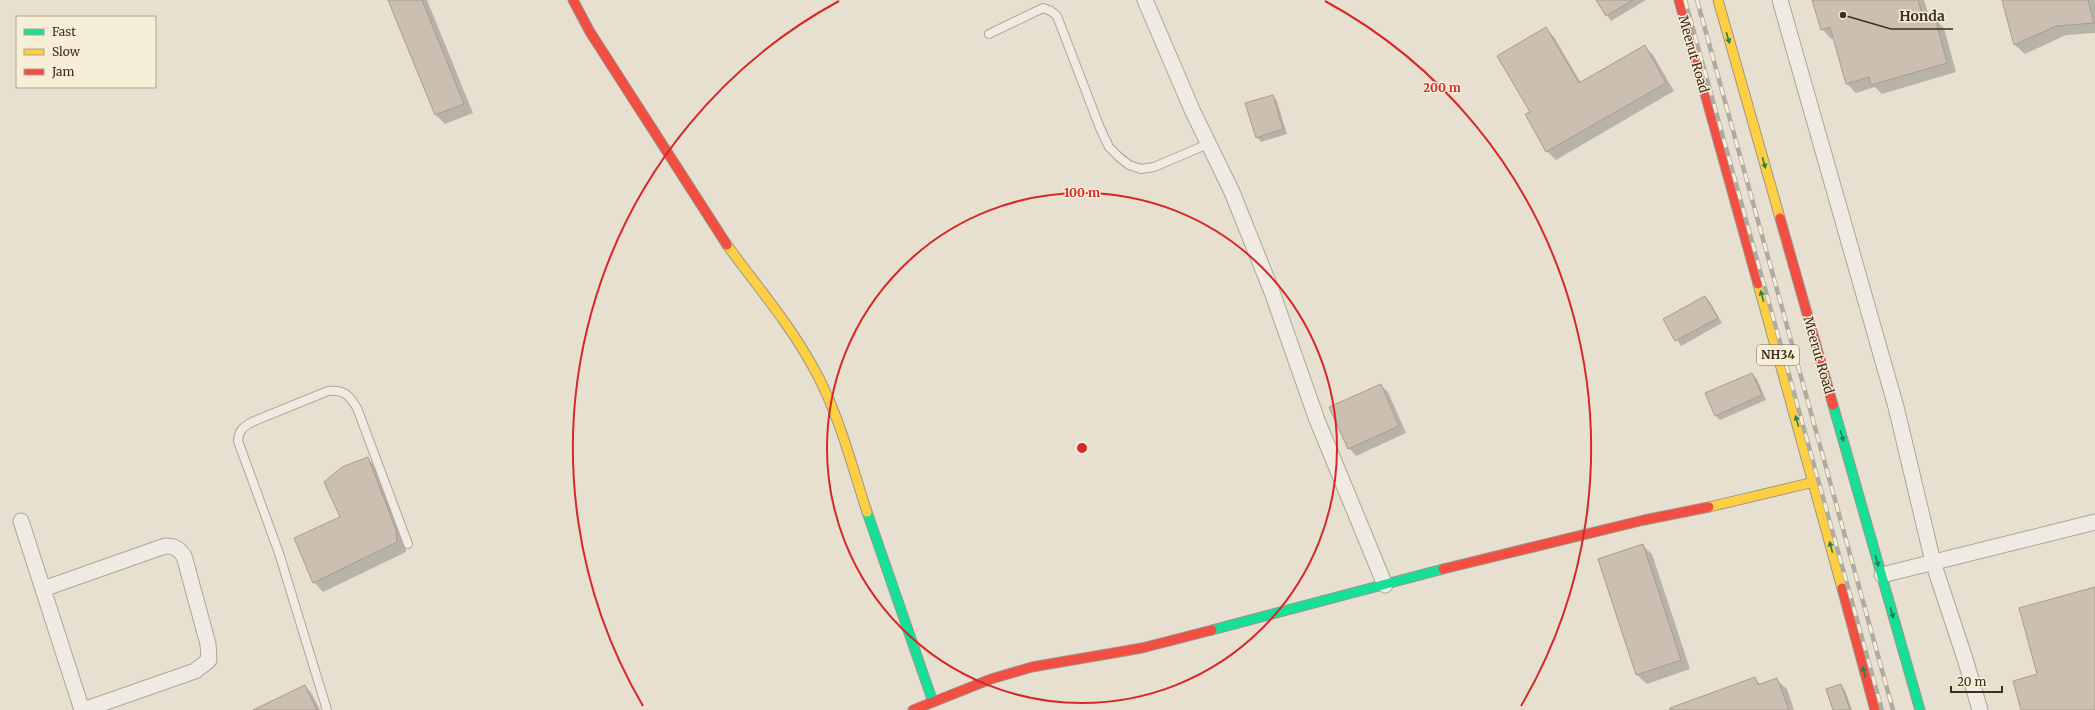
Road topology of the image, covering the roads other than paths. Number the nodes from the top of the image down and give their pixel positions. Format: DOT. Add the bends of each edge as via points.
graph roads {
  1 [pos="574,0"];
  2 [pos="1145,0"];
  3 [pos="1679,0"];
  4 [pos="1718,0"];
  5 [pos="1780,0"];
  6 [pos="989,34"];
  7 [pos="1208,144"];
  8 [pos="1814,482"];
  9 [pos="22,521"];
  10 [pos="2095,522"];
  11 [pos="408,544"];
  12 [pos="1933,562"];
  13 [pos="1882,575"];
  14 [pos="1385,585"];
  15 [pos="43,589"];
  16 [pos="933,702"];
  17 [pos="82,710"];
  18 [pos="327,710"];
  19 [pos="913,710"];
  20 [pos="1875,710"];
  21 [pos="1920,710"];
  22 [pos="1980,710"];
  1 -- 16 [label="main road" via="590,32 722,237 813,367 832,409"];
  2 -- 7 [label="street"];
  8 -- 3 [label="main road, Meerut Road / NH34, one-way"];
  4 -- 13 [label="main road, Meerut Road / NH34, one-way"];
  5 -- 12 [label="street" via="1896,407"];
  6 -- 7 [label="lane" via="1042,8 1054,14 1062,27 1109,147 1129,165 1141,169 1154,167"];
  7 -- 14 [label="street" via="1232,192 1272,292 1317,420"];
  8 -- 14 [label="main road" via="1644,520"];
  20 -- 8 [label="main road, Meerut Road / NH34, one-way"];
  9 -- 15 [label="street"];
  10 -- 12 [label="street"];
  11 -- 18 [label="lane" via="358,408 345,394 338,390 328,391 252,422 239,432 238,441 279,553"];
  12 -- 13 [label="street"];
  12 -- 22 [label="street"];
  13 -- 21 [label="main road, Meerut Road / NH34, one-way"];
  14 -- 16 [label="main road" via="1142,648 1032,667 991,679"];
  15 -- 17 [label="street"];
  15 -- 17 [label="street" via="165,546 179,549 184,556 208,644 208,660 195,670"];
  16 -- 19 [label="main road"];
}
